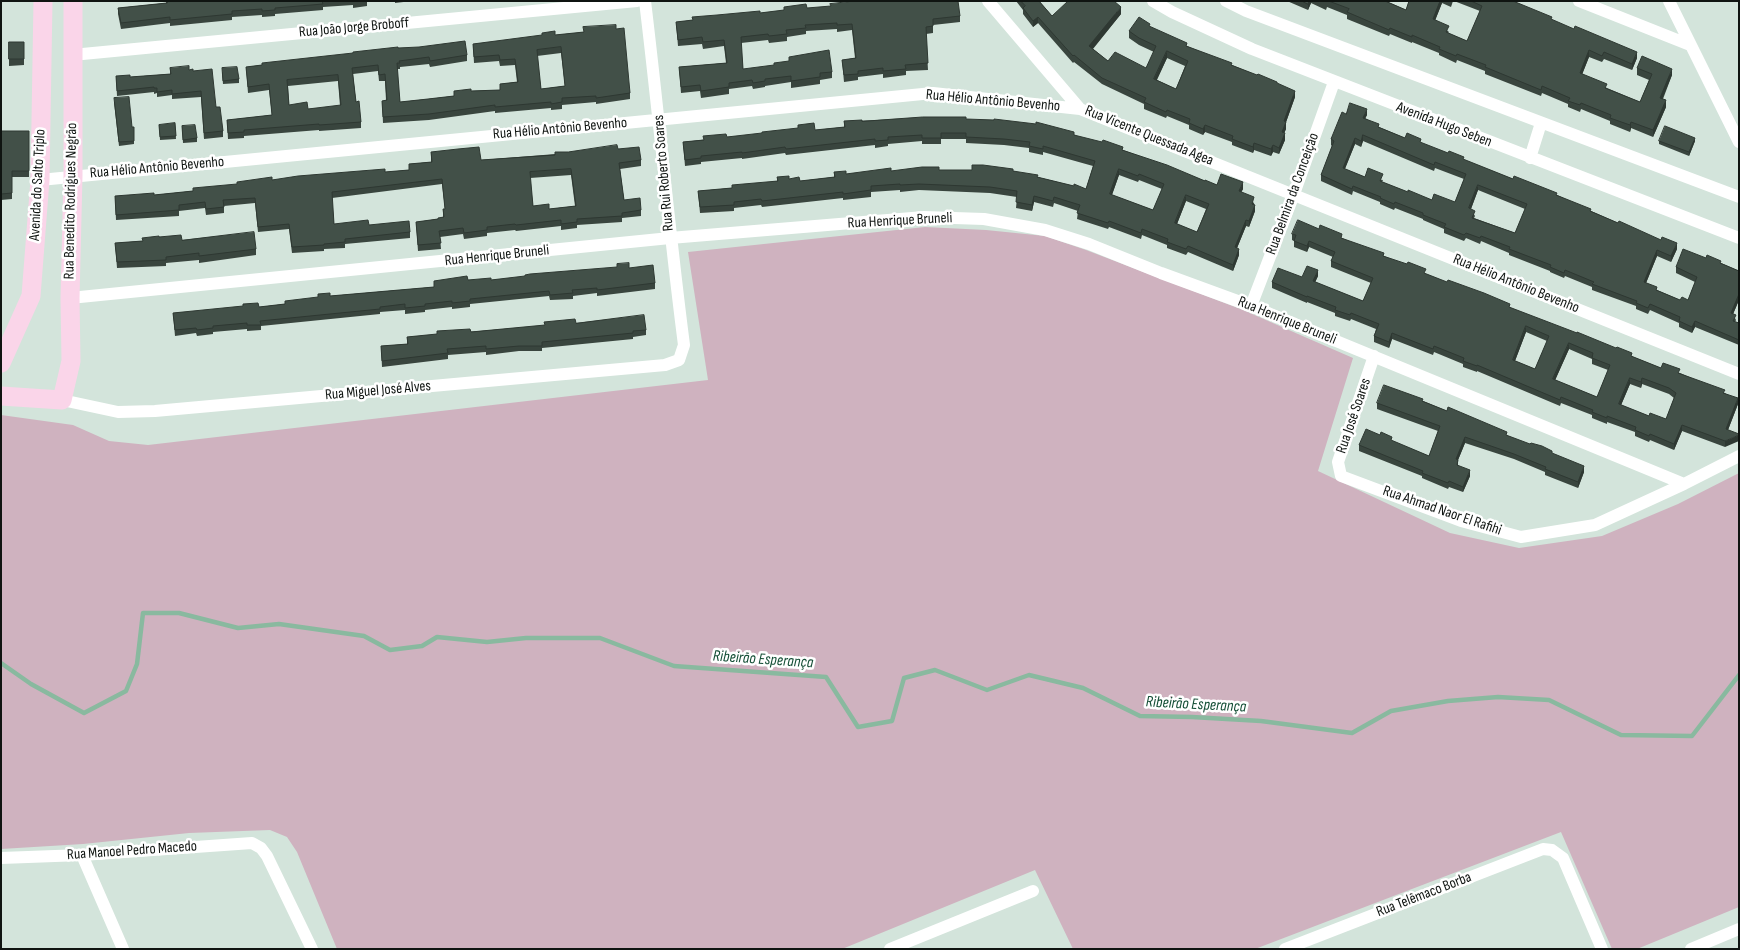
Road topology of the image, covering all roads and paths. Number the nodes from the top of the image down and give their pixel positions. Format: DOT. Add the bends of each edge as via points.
graph roads {
  1 [pos="43,1"];
  2 [pos="72,1"];
  3 [pos="637,1"];
  4 [pos="644,1"];
  5 [pos="988,1"];
  6 [pos="1153,1"];
  7 [pos="1226,1"];
  8 [pos="1579,1"];
  9 [pos="1668,1"];
  10 [pos="1690,45"];
  11 [pos="72,55"];
  12 [pos="1334,82"];
  13 [pos="1080,109"];
  14 [pos="660,119"];
  15 [pos="1541,123"];
  16 [pos="1739,142"];
  17 [pos="1530,158"];
  18 [pos="73,176"];
  19 [pos="40,180"];
  20 [pos="1294,194"];
  21 [pos="1739,197"];
  22 [pos="670,238"];
  23 [pos="1739,238"];
  24 [pos="70,298"];
  25 [pos="1251,306"];
  26 [pos="6,334"];
  27 [pos="684,345"];
  28 [pos="1374,356"];
  29 [pos="1,363"];
  30 [pos="1739,374"];
  31 [pos="1,396"];
  32 [pos="62,400"];
  33 [pos="1739,456"];
  34 [pos="1341,476"];
  35 [pos="1684,484"];
  36 [pos="82,855"];
  37 [pos="1,858"];
  38 [pos="1033,890"];
  39 [pos="1739,929"];
  40 [pos="123,949"];
  41 [pos="312,949"];
  42 [pos="890,949"];
  43 [pos="1284,949"];
  44 [pos="1602,949"];
  45 [pos="1691,949"];
  1 -- 19 [label="street, Avenida do Salto Triplo"];
  2 -- 11 [label="street, Rua Benedito Rodrigues Negrão"];
  3 -- 11 [label="street, Rua João Jorge Broboff"];
  4 -- 14 [label="street, Rua Rui Roberto Soares"];
  5 -- 13 [label="street, Rua Vicente Quessada Agea"];
  6 -- 12 [label="street, Avenida Hugo Seben" via="1252,50"];
  7 -- 15 [label="street"];
  8 -- 10 [label="street"];
  9 -- 10 [label="street"];
  10 -- 16 [label="street"];
  11 -- 18 [label="street, Rua Benedito Rodrigues Negrão"];
  12 -- 17 [label="street, Avenida Hugo Seben"];
  12 -- 20 [label="street, Rua Belmira da Conceição"];
  13 -- 14 [label="street, Rua Hélio Antônio Bevenho" via="933,93"];
  13 -- 20 [label="street, Rua Vicente Quessada Agea"];
  14 -- 18 [label="street, Rua Hélio Antônio Bevenho"];
  14 -- 22 [label="street, Rua Rui Roberto Soares"];
  15 -- 17 [label="street"];
  15 -- 21 [label="street"];
  17 -- 23 [label="street, Avenida Hugo Seben"];
  18 -- 19 [label="street, Rua Hélio Antônio Bevenho"];
  18 -- 24 [label="street, Rua Benedito Rodrigues Negrão"];
  19 -- 26 [label="street, Avenida do Salto Triplo" via="31,296"];
  20 -- 25 [label="street, Rua Belmira da Conceição"];
  20 -- 30 [label="street, Rua Hélio Antônio Bevenho"];
  22 -- 24 [label="street, Rua Henrique Bruneli"];
  22 -- 25 [label="street, Rua Henrique Bruneli" via="924,217 984,219 1045,230 1089,244"];
  22 -- 27 [label="street, Rua Rui Roberto Soares"];
  24 -- 32 [label="street, Rua Benedito Rodrigues Negrão" via="71,361"];
  25 -- 28 [label="street, Rua Henrique Bruneli"];
  26 -- 29 [label="street, Avenida do Salto Triplo"];
  27 -- 32 [label="street, Rua Miguel José Alves" via="678,360 664,365 165,410 118,412"];
  28 -- 34 [label="street, Rua José Soares" via="1338,462"];
  28 -- 35 [label="street, Rua Henrique Bruneli"];
  31 -- 32 [label="street"];
  33 -- 35 [label="street, Rua Ahmad Naor El Rafihi"];
  34 -- 35 [label="street, Rua Ahmad Naor El Rafihi" via="1462,521 1521,536 1595,525"];
  36 -- 37 [label="street, Rua Manoel Pedro Macedo"];
  36 -- 40 [label="street"];
  36 -- 41 [label="street, Rua Manoel Pedro Macedo" via="252,843 267,856"];
  38 -- 42 [label="street"];
  39 -- 45 [label="street"];
  43 -- 44 [label="street, Rua Telêmaco Borba" via="1543,849 1552,850 1563,858"];
}
